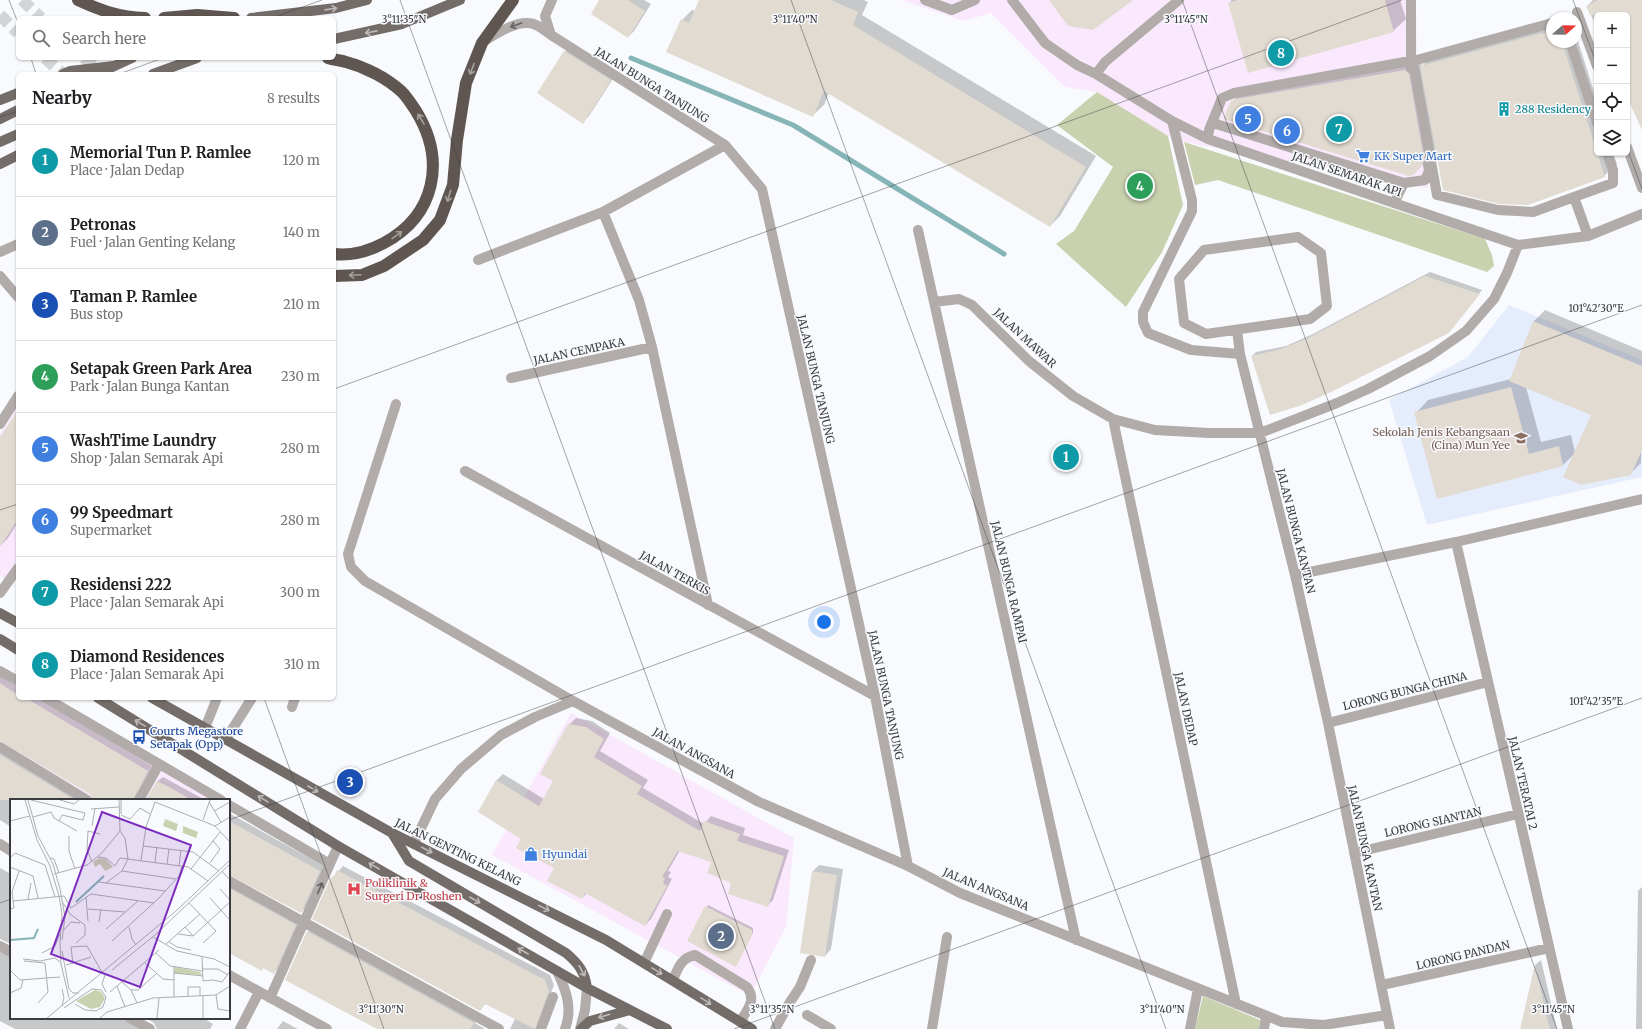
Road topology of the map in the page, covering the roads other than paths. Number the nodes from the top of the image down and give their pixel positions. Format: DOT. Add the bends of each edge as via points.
graph roads {
  1 [pos="78,0"];
  2 [pos="367,0"];
  3 [pos="460,0"];
  4 [pos="514,0"];
  5 [pos="925,0"];
  6 [pos="975,0"];
  7 [pos="1012,0"];
  8 [pos="1179,0"];
  9 [pos="1411,0"];
  10 [pos="551,1"];
  11 [pos="120,16"];
  12 [pos="186,16"];
  13 [pos="209,16"];
  14 [pos="267,16"];
  15 [pos="1546,26"];
  16 [pos="1582,26"];
  17 [pos="550,35"];
  18 [pos="336,39"];
  19 [pos="482,43"];
  20 [pos="1572,48"];
  21 [pos="1594,58"];
  22 [pos="128,60"];
  23 [pos="192,60"];
  24 [pos="336,60"];
  25 [pos="1410,61"];
  26 [pos="114,66"];
  27 [pos="67,72"];
  28 [pos="101,72"];
  29 [pos="158,72"];
  30 [pos="1096,74"];
  31 [pos="16,94"];
  32 [pos="0,100"];
  33 [pos="16,111"];
  34 [pos="0,119"];
  35 [pos="1596,120"];
  36 [pos="1172,122"];
  37 [pos="1212,123"];
  38 [pos="16,135"];
  39 [pos="1208,139"];
  40 [pos="0,142"];
  41 [pos="725,145"];
  42 [pos="1630,155"];
  43 [pos="16,156"];
  44 [pos="1608,156"];
  45 [pos="0,164"];
  46 [pos="1404,183"];
  47 [pos="1642,188"];
  48 [pos="1574,197"];
  49 [pos="1394,203"];
  50 [pos="603,212"];
  51 [pos="1642,214"];
  52 [pos="918,230"];
  53 [pos="1588,236"];
  54 [pos="16,245"];
  55 [pos="1518,245"];
  56 [pos="0,252"];
  57 [pos="336,254"];
  58 [pos="478,260"];
  59 [pos="0,276"];
  60 [pos="336,276"];
  61 [pos="16,295"];
  62 [pos="934,302"];
  63 [pos="1237,330"];
  64 [pos="652,347"];
  65 [pos="1240,354"];
  66 [pos="511,378"];
  67 [pos="16,399"];
  68 [pos="396,404"];
  69 [pos="1113,419"];
  70 [pos="0,424"];
  71 [pos="1260,433"];
  72 [pos="465,472"];
  73 [pos="1642,498"];
  74 [pos="1456,542"];
  75 [pos="16,570"];
  76 [pos="1295,575"];
  77 [pos="1,588"];
  78 [pos="708,605"];
  79 [pos="0,613"];
  80 [pos="16,622"];
  81 [pos="0,639"];
  82 [pos="16,649"];
  83 [pos="0,671"];
  84 [pos="16,680"];
  85 [pos="1488,682"];
  86 [pos="875,696"];
  87 [pos="49,700"];
  88 [pos="101,700"];
  89 [pos="156,700"];
  90 [pos="216,700"];
  91 [pos="251,700"];
  92 [pos="573,700"];
  93 [pos="1328,722"];
  94 [pos="206,728"];
  95 [pos="226,739"];
  96 [pos="0,747"];
  97 [pos="159,764"];
  98 [pos="85,799"];
  99 [pos="140,799"];
  100 [pos="219,799"];
  101 [pos="230,806"];
  102 [pos="1518,814"];
  103 [pos="392,833"];
  104 [pos="414,843"];
  105 [pos="0,844"];
  106 [pos="338,846"];
  107 [pos="10,850"];
  108 [pos="1354,853"];
  109 [pos="330,864"];
  110 [pos="908,866"];
  111 [pos="230,883"];
  112 [pos="667,914"];
  113 [pos="305,924"];
  114 [pos="947,936"];
  115 [pos="1076,940"];
  116 [pos="0,946"];
  117 [pos="1549,948"];
  118 [pos="10,951"];
  119 [pos="811,960"];
  120 [pos="644,963"];
  121 [pos="557,971"];
  122 [pos="230,976"];
  123 [pos="673,980"];
  124 [pos="1382,985"];
  125 [pos="587,988"];
  126 [pos="1198,989"];
  127 [pos="259,992"];
  128 [pos="553,997"];
  129 [pos="270,998"];
  130 [pos="1236,1004"];
  131 [pos="630,1010"];
  132 [pos="807,1015"];
  133 [pos="1387,1015"];
  134 [pos="1266,1016"];
  135 [pos="132,1019"];
  136 [pos="740,1022"];
  137 [pos="1314,1026"];
  138 [pos="150,1029"];
  139 [pos="240,1029"];
  140 [pos="327,1029"];
  141 [pos="499,1029"];
  142 [pos="540,1029"];
  143 [pos="565,1029"];
  144 [pos="581,1029"];
  145 [pos="667,1029"];
  146 [pos="752,1029"];
  147 [pos="775,1029"];
  148 [pos="831,1029"];
  149 [pos="932,1029"];
  150 [pos="1190,1029"];
  151 [pos="1264,1029"];
  152 [pos="1390,1029"];
  153 [pos="1568,1029"];
  1 -- 11 [label="highway"];
  14 -- 2 [label="main road, one-way" via="336,8"];
  3 -- 18 [label="main road, one-way" via="402,24"];
  4 -- 19 [label="highway"];
  5 -- 6 [label="street" via="952,10"];
  7 -- 30 [label="street, JALAN SEMARAK API" via="1045,43 1077,65"];
  8 -- 30 [label="street" via="1105,62"];
  9 -- 25 [label="street"];
  10 -- 17 [label="street" via="545,16"];
  12 -- 13 [label="highway"];
  15 -- 48 [label="street" via="1413,61 1438,195 1498,210 1533,212"];
  16 -- 21 [label="street"];
  17 -- 19 [label="street, JALAN BUNGA TANJUNG, one-way" via="529,22 518,24"];
  17 -- 41 [label="street, JALAN BUNGA TANJUNG"];
  19 -- 60 [label="highway, one-way" via="466,83 453,185 440,220 424,240 384,266 362,275"];
  20 -- 35 [label="street"];
  22 -- 26 [label="main road"];
  23 -- 29 [label="main road"];
  57 -- 24 [label="highway, one-way" via="357,253 377,246 408,226 418,213 430,188 433,161 429,136 424,124 402,92 360,66"];
  25 -- 37 [label="street" via="1234,93 1222,98"];
  25 -- 46 [label="street" via="1429,171 1426,180"];
  26 -- 27 [label="main road"];
  26 -- 28 [label="main road"];
  30 -- 36 [label="street, JALAN SEMARAK API"];
  31 -- 32 [label="main road"];
  33 -- 34 [label="main road"];
  36 -- 39 [label="street, JALAN SEMARAK API"];
  36 -- 65 [label="street" via="1192,200 1192,211 1143,312 1143,322 1148,332 1191,350"];
  37 -- 39 [label="street"];
  37 -- 46 [label="street"];
  38 -- 40 [label="main road"];
  39 -- 49 [label="street, JALAN SEMARAK API"];
  41 -- 50 [label="street"];
  41 -- 86 [label="street, JALAN BUNGA TANJUNG" via="762,189"];
  42 -- 47 [label="street"];
  43 -- 45 [label="main road"];
  44 -- 48 [label="street" via="1613,170 1613,183"];
  46 -- 49 [label="street"];
  48 -- 53 [label="street"];
  49 -- 55 [label="street, JALAN SEMARAK API"];
  50 -- 58 [label="street"];
  50 -- 64 [label="street" via="640,300"];
  51 -- 53 [label="street, JALAN SEMARAK API"];
  52 -- 62 [label="street, JALAN BUNGA RAMPAI"];
  53 -- 55 [label="street, JALAN SEMARAK API"];
  54 -- 56 [label="street"];
  55 -- 71 [label="street" via="1494,298 1466,331 1430,356 1368,388"];
  59 -- 61 [label="street"];
  62 -- 69 [label="street, JALAN MAWAR" via="959,299 972,305 1029,362 1073,396"];
  62 -- 115 [label="street, JALAN BUNGA RAMPAI"];
  63 -- 63 [label="street" via="1206,334 1184,323 1179,279 1204,250 1298,237 1321,253 1327,306 1310,319"];
  63 -- 65 [label="street, JALAN BUNGA KANTAN"];
  64 -- 66 [label="street, JALAN CEMPAKA"];
  64 -- 78 [label="street"];
  65 -- 71 [label="street, JALAN BUNGA KANTAN"];
  67 -- 70 [label="street"];
  68 -- 92 [label="street, JALAN ANGSANA" via="348,554 351,567 365,581"];
  69 -- 71 [label="street, JALAN MAWAR" via="1155,430"];
  69 -- 130 [label="street, JALAN DEDAP"];
  71 -- 76 [label="street, JALAN BUNGA KANTAN"];
  72 -- 78 [label="street, JALAN TERKIS"];
  73 -- 74 [label="street"];
  74 -- 76 [label="street"];
  74 -- 85 [label="street, JALAN TERATAI 2"];
  75 -- 77 [label="street"];
  76 -- 93 [label="street, JALAN BUNGA KANTAN"];
  78 -- 86 [label="street, JALAN TERKIS"];
  79 -- 80 [label="main road"];
  81 -- 82 [label="main road"];
  83 -- 84 [label="street"];
  85 -- 93 [label="street, LORONG BUNGA CHINA"];
  85 -- 102 [label="street, JALAN TERATAI 2"];
  86 -- 110 [label="street, JALAN BUNGA TANJUNG"];
  87 -- 97 [label="street"];
  106 -- 88 [label="main road, one-way"];
  89 -- 94 [label="main road, JALAN GENTING KELANG"];
  90 -- 94 [label="street"];
  91 -- 95 [label="street"];
  92 -- 104 [label="street" via="501,735 461,769 435,799"];
  92 -- 110 [label="street, JALAN ANGSANA" via="759,802"];
  93 -- 108 [label="street, JALAN BUNGA KANTAN"];
  94 -- 95 [label="main road, JALAN GENTING KELANG"];
  95 -- 103 [label="main road, JALAN GENTING KELANG, one-way"];
  96 -- 98 [label="street"];
  97 -- 99 [label="street"];
  97 -- 100 [label="street"];
  101 -- 109 [label="street"];
  102 -- 108 [label="street, LORONG SIANTAN"];
  102 -- 117 [label="street, JALAN TERATAI 2"];
  103 -- 104 [label="main road, JALAN GENTING KELANG"];
  103 -- 125 [label="main road, one-way" via="409,861 566,953 584,972"];
  104 -- 120 [label="main road, JALAN GENTING KELANG, one-way" via="593,933"];
  105 -- 107 [label="street"];
  106 -- 109 [label="street"];
  121 -- 106 [label="main road, one-way"];
  108 -- 124 [label="street, JALAN BUNGA KANTAN"];
  113 -- 109 [label="street, one-way"];
  110 -- 115 [label="street, JALAN ANGSANA" via="960,893"];
  111 -- 113 [label="street"];
  112 -- 120 [label="street"];
  113 -- 129 [label="street"];
  113 -- 141 [label="street"];
  114 -- 149 [label="street"];
  115 -- 126 [label="street, JALAN ANGSANA"];
  116 -- 118 [label="street"];
  117 -- 124 [label="street, LORONG PANDAN"];
  117 -- 153 [label="street, JALAN TERATAI 2"];
  119 -- 147 [label="street" via="800,987"];
  120 -- 123 [label="main road, JALAN GENTING KELANG, one-way"];
  121 -- 125 [label="main road"];
  121 -- 143 [label="street" via="563,982 569,1008"];
  122 -- 127 [label="street"];
  123 -- 136 [label="main road, JALAN GENTING KELANG, one-way"];
  123 -- 136 [label="street" via="681,962 695,956 748,987 752,1001"];
  124 -- 133 [label="street, JALAN BUNGA KANTAN"];
  125 -- 131 [label="main road"];
  125 -- 144 [label="street"];
  126 -- 130 [label="street, JALAN ANGSANA"];
  126 -- 150 [label="street"];
  127 -- 129 [label="street"];
  127 -- 139 [label="street"];
  128 -- 142 [label="street"];
  129 -- 140 [label="street"];
  130 -- 134 [label="street, JALAN ANGSANA"];
  131 -- 144 [label="main road, one-way" via="590,1021"];
  131 -- 145 [label="main road"];
  132 -- 148 [label="street"];
  133 -- 137 [label="street, JALAN ANGSANA"];
  133 -- 152 [label="street, JALAN BUNGA KANTAN"];
  134 -- 137 [label="street, JALAN ANGSANA" via="1282,1022"];
  134 -- 151 [label="street"];
  135 -- 138 [label="street"];
  136 -- 146 [label="main road, JALAN GENTING KELANG"];
}
